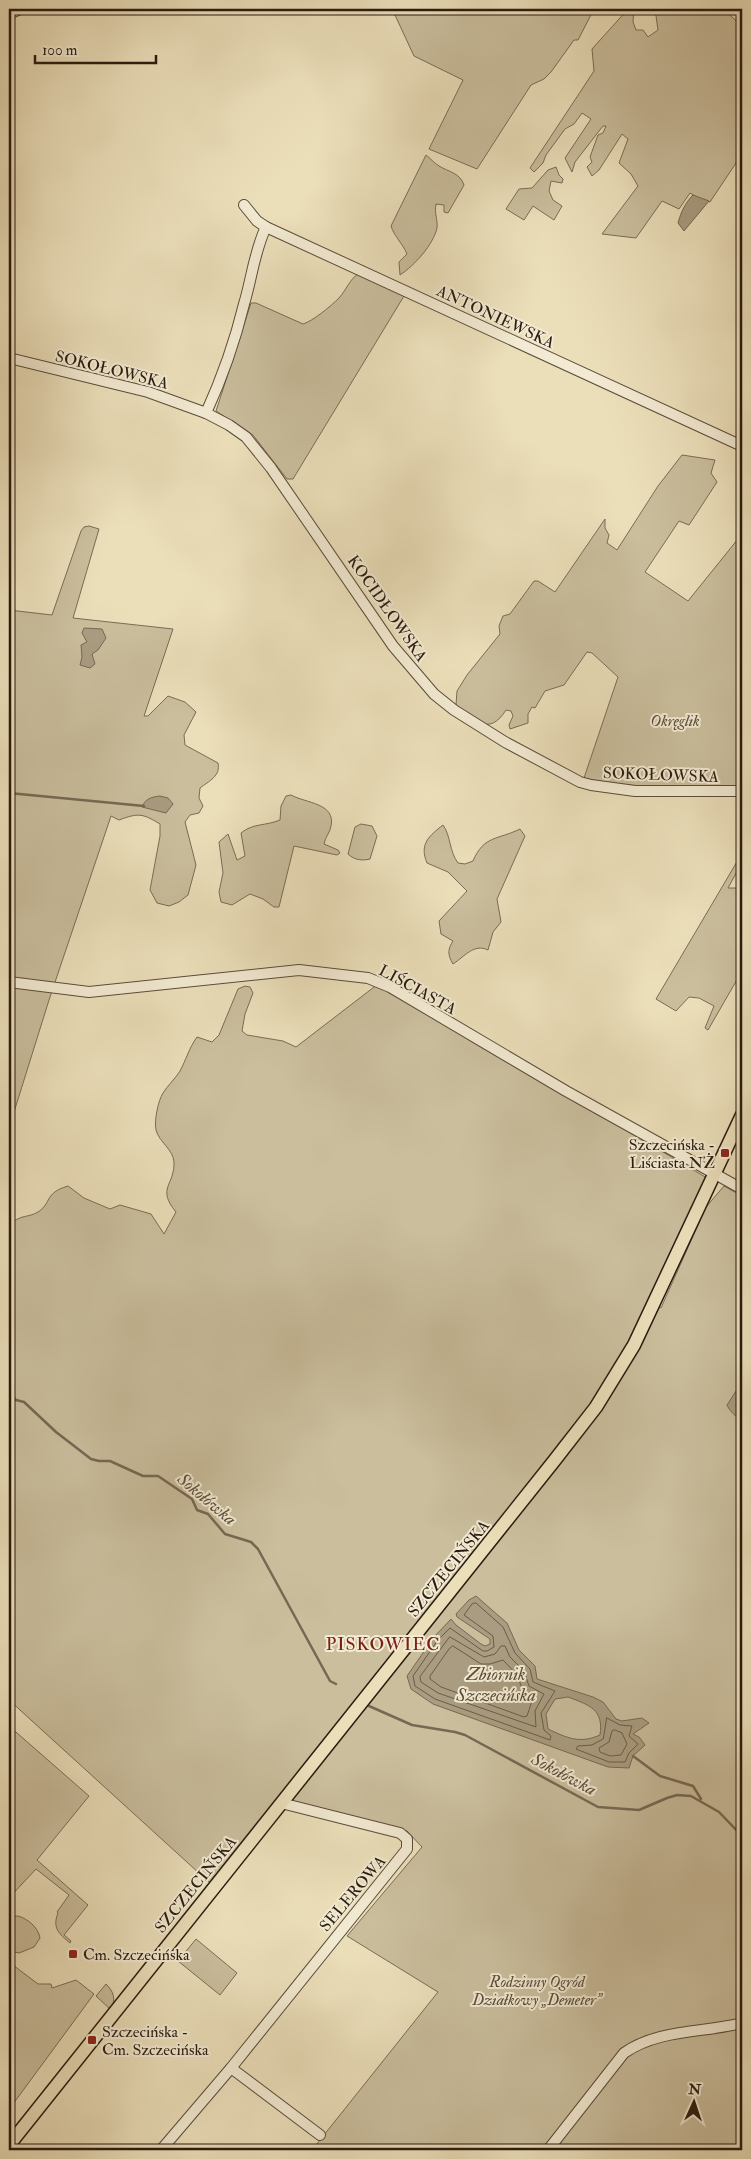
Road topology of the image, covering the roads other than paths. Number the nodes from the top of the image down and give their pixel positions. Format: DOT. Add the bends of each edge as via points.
graph roads {
  1 [pos="20,9"];
  2 [pos="9,14"];
  3 [pos="244,205"];
  4 [pos="266,227"];
  5 [pos="9,358"];
  6 [pos="206,413"];
  7 [pos="742,446"];
  8 [pos="580,782"];
  9 [pos="742,791"];
  10 [pos="9,982"];
  11 [pos="742,1115"];
  12 [pos="715,1174"];
  13 [pos="742,1189"];
  14 [pos="280,1803"];
  15 [pos="742,2023"];
  16 [pos="231,2068"];
  17 [pos="320,2135"];
  18 [pos="9,2146"];
  19 [pos="160,2150"];
  20 [pos="548,2150"];
  1 -- 2 [label="street"];
  3 -- 4 [label="street, ANTONIEWSKA"];
  4 -- 6 [label="street" via="255,255 245,304"];
  4 -- 7 [label="street, ANTONIEWSKA"];
  5 -- 6 [label="street, SOKOŁOWSKA" via="148,392"];
  6 -- 8 [label="street, KOCIDŁOWSKA" via="229,425 251,443 308,520 393,646 434,694 480,728"];
  8 -- 9 [label="street, SOKOŁOWSKA" via="601,788 635,791"];
  10 -- 12 [label="street, LIŚCIASTA" via="90,992 299,970 374,979"];
  11 -- 12 [label="main road, SZCZECIŃSKA"];
  12 -- 13 [label="street, LIŚCIASTA"];
  12 -- 14 [label="main road, SZCZECIŃSKA" via="637,1338 596,1407"];
  14 -- 16 [label="street, SELEROWA" via="400,1833 408,1844 401,1859"];
  14 -- 18 [label="main road, SZCZECIŃSKA"];
  15 -- 20 [label="street" via="660,2036 636,2045 624,2053"];
  16 -- 17 [label="street"];
  16 -- 19 [label="street, SELEROWA"];
}
